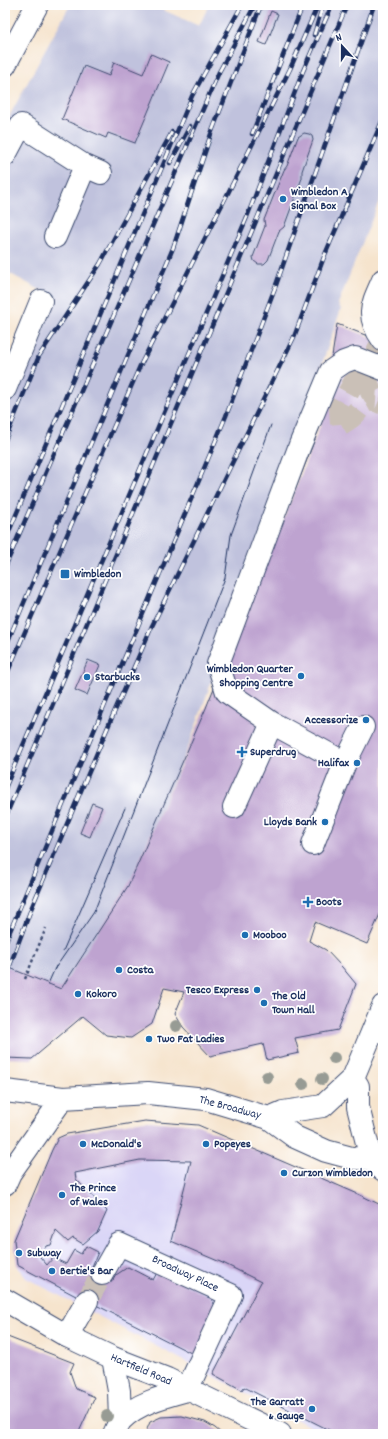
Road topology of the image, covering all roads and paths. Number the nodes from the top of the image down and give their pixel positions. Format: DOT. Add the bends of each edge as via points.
graph roads {
  1 [pos="37,5"];
  2 [pos="5,65"];
  3 [pos="5,155"];
  4 [pos="55,237"];
  5 [pos="383,280"];
  6 [pos="41,301"];
  7 [pos="383,340"];
  8 [pos="383,369"];
  9 [pos="5,389"];
  10 [pos="272,722"];
  11 [pos="363,727"];
  12 [pos="345,763"];
  13 [pos="234,807"];
  14 [pos="313,844"];
  15 [pos="46,928"];
  16 [pos="25,979"];
  17 [pos="383,1006"];
  18 [pos="353,1078"];
  19 [pos="5,1091"];
  20 [pos="63,1098"];
  21 [pos="269,1118"];
  22 [pos="377,1164"];
  23 [pos="7,1174"];
  24 [pos="102,1274"];
  25 [pos="5,1300"];
  26 [pos="87,1301"];
  27 [pos="67,1336"];
  28 [pos="113,1358"];
  29 [pos="187,1390"];
  30 [pos="117,1427"];
  31 [pos="272,1432"];
  1 -- 2 [label="main road"];
  3 -- 4 [label="main road" via="21,125 93,170"];
  5 -- 7 [label="main road" via="372,304 372,318"];
  6 -- 9 [label="main road"];
  8 -- 10 [label="main road" via="355,358 331,371 300,445 218,664 227,692"];
  10 -- 12 [label="main road"];
  10 -- 13 [label="main road"];
  11 -- 12 [label="main road"];
  12 -- 14 [label="main road"];
  15 -- 16 [label="path"];
  17 -- 18 [label="main road"];
  18 -- 21 [label="main road" via="324,1106 283,1112"];
  18 -- 22 [label="main road" via="358,1086 358,1107"];
  19 -- 20 [label="main road, The Broadway"];
  20 -- 21 [label="main road, The Broadway" via="148,1094 206,1099"];
  20 -- 23 [label="main road"];
  21 -- 22 [label="main road, The Broadway" via="295,1137 326,1151"];
  24 -- 29 [label="main road, Broadway Place" via="119,1244 231,1296"];
  25 -- 27 [label="main road, Hartfield Road"];
  26 -- 27 [label="main road"];
  27 -- 28 [label="main road, Hartfield Road"];
  28 -- 29 [label="main road, Hartfield Road" via="167,1379"];
  28 -- 30 [label="main road" via="119,1391"];
  29 -- 30 [label="main road" via="135,1409"];
  29 -- 31 [label="main road, Hartfield Road"];
}
